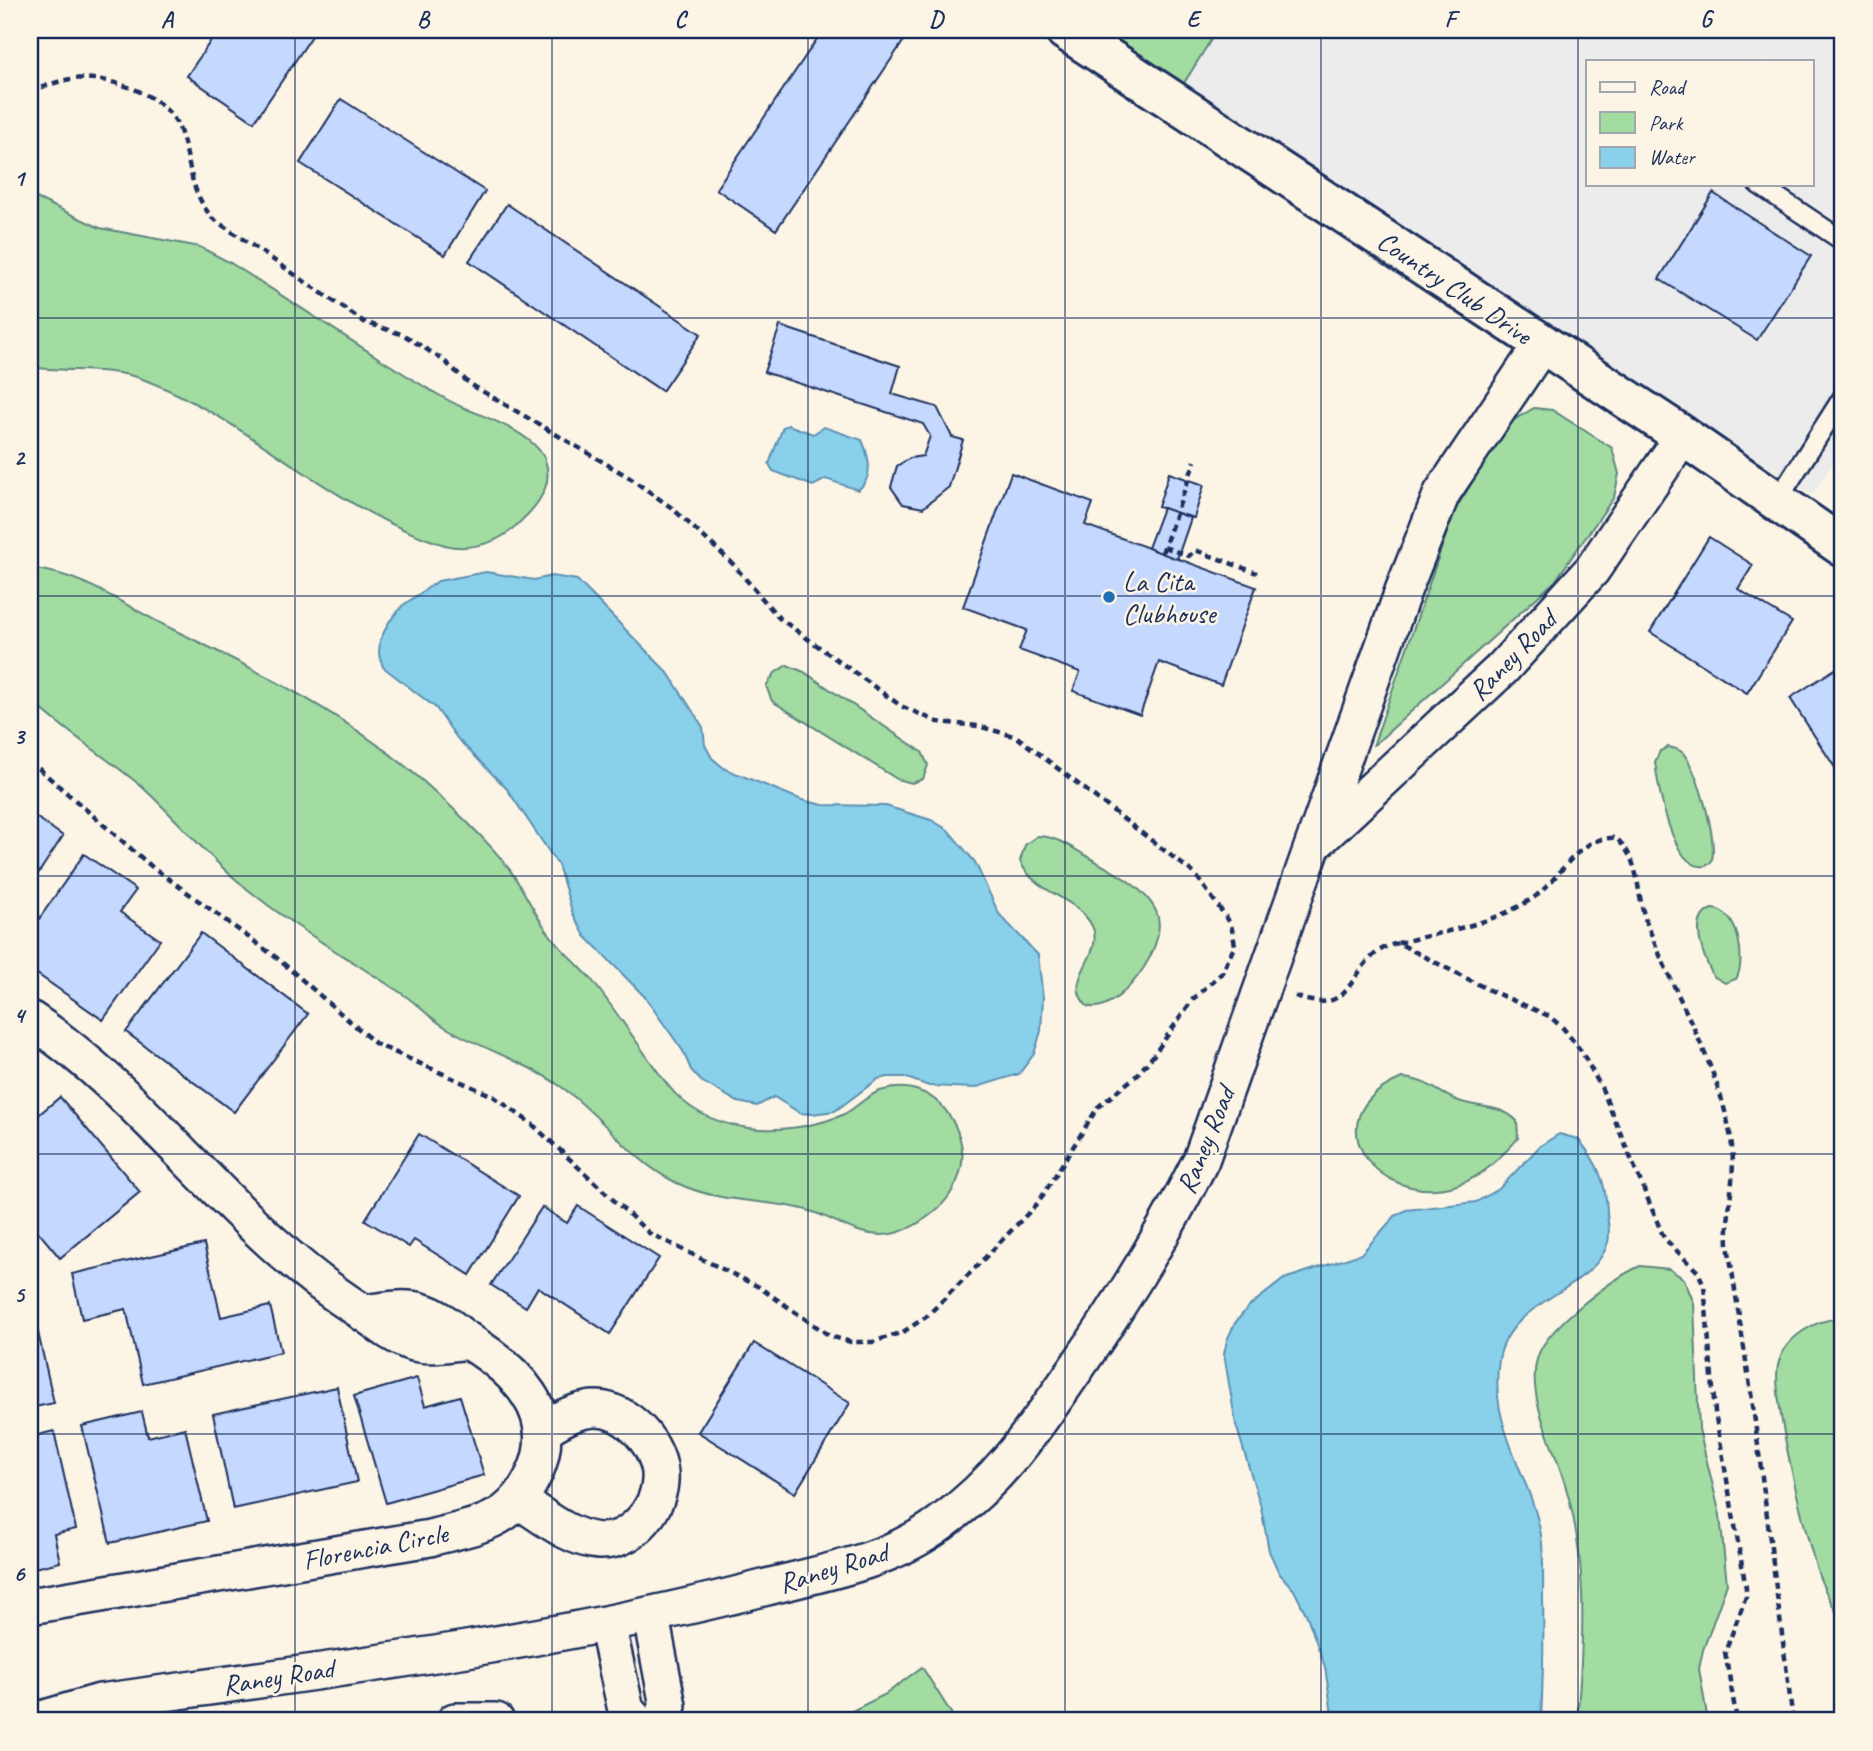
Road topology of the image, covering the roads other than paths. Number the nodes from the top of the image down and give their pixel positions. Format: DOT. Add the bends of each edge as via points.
graph roads {
  1 [pos="1065,30"];
  2 [pos="1761,186"];
  3 [pos="1843,241"];
  4 [pos="1542,344"];
  5 [pos="1843,397"];
  6 [pos="1683,436"];
  7 [pos="1777,501"];
  8 [pos="1843,547"];
  9 [pos="1310,848"];
  10 [pos="30,1019"];
  11 [pos="543,1430"];
  12 [pos="518,1500"];
  13 [pos="30,1606"];
  14 [pos="651,1617"];
  15 [pos="607,1624"];
  16 [pos="35,1721"];
  17 [pos="455,1721"];
  18 [pos="496,1721"];
  19 [pos="636,1721"];
  20 [pos="662,1721"];
  1 -- 4 [label="street, Country Club Drive"];
  2 -- 3 [label="lane"];
  4 -- 6 [label="street, Country Club Drive"];
  4 -- 9 [label="street, Raney Road" via="1442,493"];
  5 -- 7 [label="lane"];
  6 -- 7 [label="street, Country Club Drive"];
  6 -- 9 [label="street, Raney Road" via="1592,569 1502,669"];
  7 -- 8 [label="street, Country Club Drive"];
  9 -- 14 [label="street, Raney Road" via="1201,1160 1173,1216 1092,1346 1017,1454 985,1488 939,1525 884,1557"];
  10 -- 11 [label="street, Florencia Circle" via="97,1072 259,1231 328,1291 394,1335 414,1343 469,1341 488,1351 516,1377"];
  11 -- 12 [label="street, Florencia Circle" via="540,1461"];
  11 -- 12 [label="street" via="585,1410 621,1415 641,1432 653,1451 660,1471 654,1504 633,1530 600,1541 582,1538"];
  12 -- 13 [label="street, Florencia Circle" via="484,1522 430,1538"];
  14 -- 15 [label="street, Raney Road"];
  14 -- 20 [label="street" via="668,1706"];
  15 -- 16 [label="street, Raney Road" via="100,1702"];
  15 -- 19 [label="street" via="626,1710"];
  17 -- 18 [label="street"];
}
